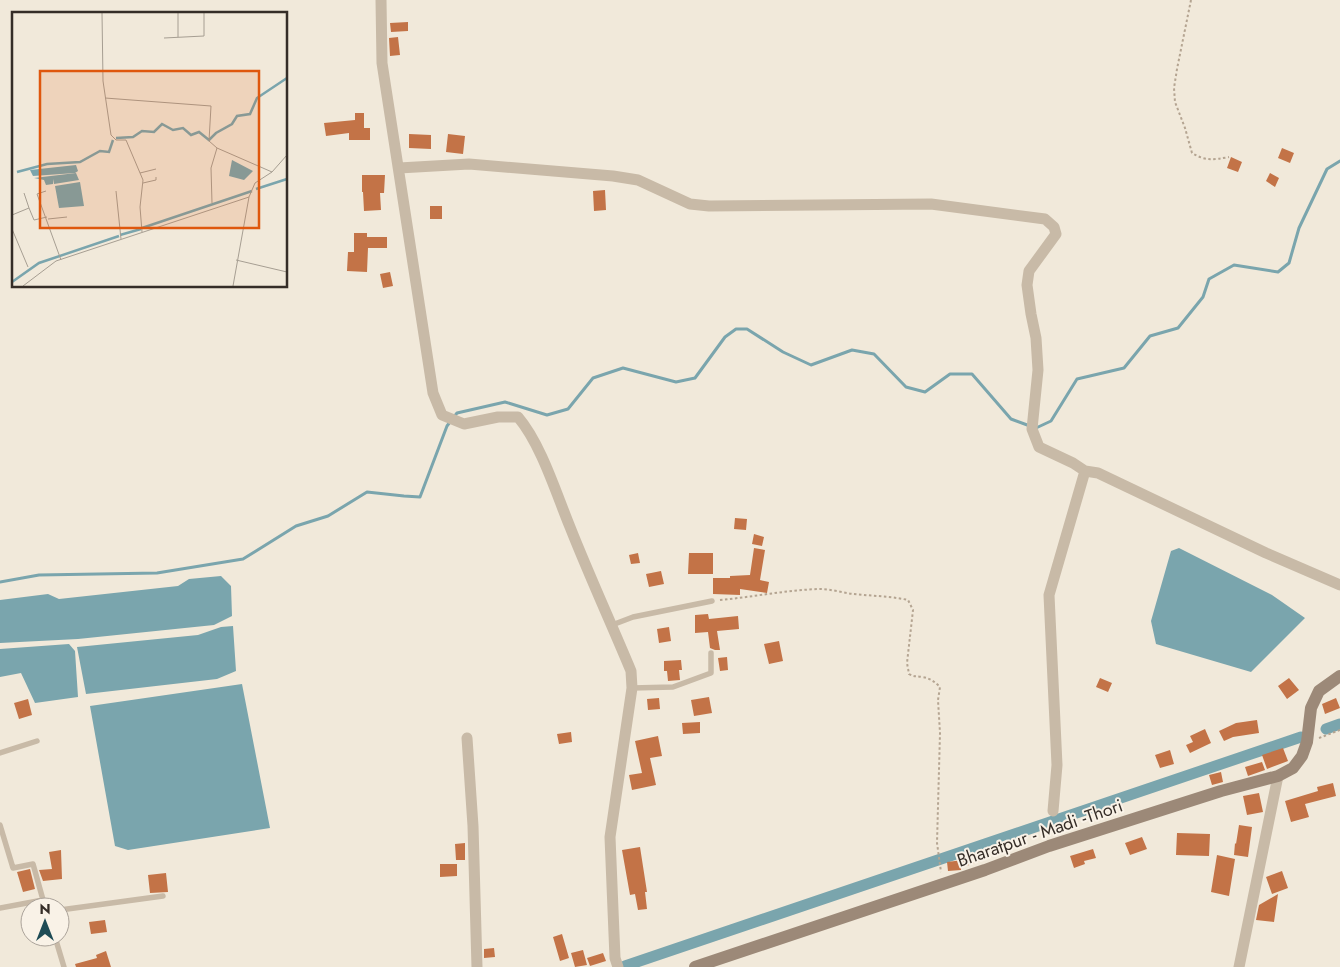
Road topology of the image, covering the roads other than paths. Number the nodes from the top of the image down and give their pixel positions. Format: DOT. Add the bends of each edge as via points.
graph roads {
  1 [pos="381,0"];
  2 [pos="399,168"];
  3 [pos="1085,471"];
  4 [pos="1340,585"];
  5 [pos="712,601"];
  6 [pos="612,625"];
  7 [pos="711,654"];
  8 [pos="1340,676"];
  9 [pos="632,688"];
  10 [pos="467,738"];
  11 [pos="37,740"];
  12 [pos="0,753"];
  13 [pos="1278,776"];
  14 [pos="1053,810"];
  15 [pos="0,825"];
  16 [pos="163,896"];
  17 [pos="42,897"];
  18 [pos="20,904"];
  19 [pos="0,908"];
  20 [pos="70,909"];
  21 [pos="58,947"];
  22 [pos="64,967"];
  23 [pos="477,967"];
  24 [pos="618,967"];
  25 [pos="695,967"];
  26 [pos="1239,967"];
  1 -- 2 [label="street" via="382,63"];
  2 -- 3 [label="street" via="469,164 613,176 638,180 690,204 708,206 931,204 1045,219 1054,227 1056,234 1029,270 1027,285 1038,370 1032,429 1040,447"];
  2 -- 6 [label="street" via="433,393 442,415 464,424 518,416 545,466"];
  3 -- 4 [label="street" via="1098,473"];
  3 -- 14 [label="street" via="1049,596 1057,765"];
  5 -- 6 [label="lane" via="632,617"];
  6 -- 9 [label="street" via="631,672"];
  7 -- 9 [label="lane" via="711,673 673,687"];
  8 -- 13 [label="main road, Bharatpur - Madi -Thori" via="1319,692 1311,708 1302,756 1293,768"];
  9 -- 24 [label="street" via="610,838"];
  10 -- 23 [label="street"];
  11 -- 12 [label="lane"];
  13 -- 25 [label="main road, Bharatpur - Madi -Thori" via="1049,846"];
  13 -- 26 [label="street"];
  15 -- 17 [label="lane" via="14,868 33,864"];
  16 -- 20 [label="lane"];
  18 -- 19 [label="lane"];
  21 -- 22 [label="lane"];
}
